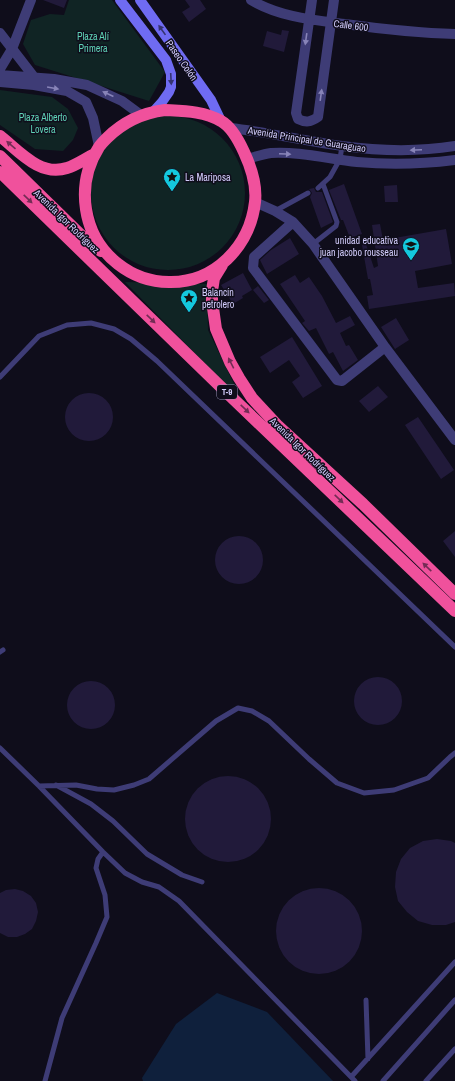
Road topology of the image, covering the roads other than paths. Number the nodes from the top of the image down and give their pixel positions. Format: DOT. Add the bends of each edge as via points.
graph roads {
  1 [pos="31,0"];
  2 [pos="120,0"];
  3 [pos="140,0"];
  4 [pos="250,0"];
  5 [pos="312,0"];
  6 [pos="334,0"];
  7 [pos="309,19"];
  8 [pos="331,22"];
  9 [pos="0,33"];
  10 [pos="455,34"];
  11 [pos="12,49"];
  12 [pos="0,69"];
  13 [pos="0,75"];
  14 [pos="34,81"];
  15 [pos="0,82"];
  16 [pos="147,113"];
  17 [pos="226,125"];
  18 [pos="0,136"];
  19 [pos="342,146"];
  20 [pos="455,146"];
  21 [pos="97,150"];
  22 [pos="0,156"];
  23 [pos="247,159"];
  24 [pos="340,159"];
  25 [pos="455,160"];
  26 [pos="0,172"];
  27 [pos="323,184"];
  28 [pos="318,188"];
  29 [pos="308,192"];
  30 [pos="255,202"];
  31 [pos="275,211"];
  32 [pos="293,222"];
  33 [pos="313,244"];
  34 [pos="111,258"];
  35 [pos="225,262"];
  36 [pos="135,304"];
  37 [pos="385,347"];
  38 [pos="0,377"];
  39 [pos="455,440"];
  40 [pos="455,594"];
  41 [pos="455,611"];
  42 [pos="455,647"];
  43 [pos="0,748"];
  44 [pos="455,753"];
  45 [pos="55,784"];
  46 [pos="39,786"];
  47 [pos="103,852"];
  48 [pos="202,882"];
  49 [pos="455,962"];
  50 [pos="366,1000"];
  51 [pos="455,1000"];
  52 [pos="455,1049"];
  53 [pos="368,1059"];
  54 [pos="353,1079"];
  55 [pos="45,1081"];
  56 [pos="383,1081"];
  57 [pos="426,1081"];
  1 -- 11 [label="street"];
  2 -- 16 [label="street, Paseo Colón, one-way" via="166,60 171,74 169,92 162,102"];
  17 -- 3 [label="street, Paseo Colón, one-way"];
  4 -- 7 [label="street, Calle 600" via="275,11"];
  5 -- 7 [label="street"];
  6 -- 8 [label="street"];
  7 -- 8 [label="street, Calle 600"];
  7 -- 8 [label="street, one-way" via="296,113 298,119 306,122 318,117"];
  8 -- 10 [label="street, Calle 600" via="407,32"];
  9 -- 11 [label="street"];
  11 -- 12 [label="street"];
  11 -- 14 [label="street"];
  13 -- 14 [label="street"];
  14 -- 15 [label="street"];
  16 -- 14 [label="street, one-way" via="87,85 76,82"];
  14 -- 21 [label="street, one-way" via="67,91 86,102 93,118"];
  16 -- 17 [label="highway, T-9" via="165,110 191,111 204,114"];
  16 -- 21 [label="highway, T-9" via="115,130"];
  17 -- 19 [label="street, Avenida Principal de Guaraguao"];
  17 -- 23 [label="highway, T-9"];
  21 -- 18 [label="highway, T-9, one-way" via="67,168 52,169 36,165"];
  20 -- 19 [label="street, Avenida Principal de Guaraguao, one-way" via="412,150"];
  19 -- 24 [label="lane"];
  21 -- 34 [label="highway, T-9" via="85,184 87,216 92,231"];
  22 -- 34 [label="highway, T-9" via="88,242"];
  23 -- 24 [label="street, Avenida Principal de Guaraguao, one-way" via="271,153"];
  23 -- 30 [label="highway, T-9" via="253,176"];
  24 -- 25 [label="street, Avenida Principal de Guaraguao" via="399,164"];
  24 -- 27 [label="lane"];
  26 -- 36 [label="highway, Avenida Igor Rodríguez / T-9, one-way"];
  27 -- 28 [label="lane"];
  27 -- 33 [label="lane" via="337,222 336,226"];
  29 -- 31 [label="lane"];
  30 -- 31 [label="street"];
  30 -- 35 [label="highway, T-9" via="251,224 245,238"];
  31 -- 32 [label="street"];
  32 -- 33 [label="street"];
  32 -- 37 [label="street" via="254,257 253,268 337,380 342,381"];
  33 -- 37 [label="street"];
  34 -- 35 [label="highway, T-9" via="138,276 168,282 199,277"];
  34 -- 36 [label="highway, Avenida Igor Rodríguez / T-9" via="118,277"];
  40 -- 35 [label="highway, Avenida Igor Rodríguez / T-9, one-way" via="278,426 252,398 236,373 216,329 212,291 214,278"];
  36 -- 41 [label="highway, Avenida Igor Rodríguez / T-9, one-way"];
  37 -- 39 [label="street"];
  38 -- 42 [label="lane" via="39,336 67,325 91,323 114,329 132,339"];
  43 -- 46 [label="lane"];
  44 -- 45 [label="lane" via="428,778 394,790 364,793 337,783 268,721 252,711 238,708 216,721 149,779 114,790"];
  45 -- 46 [label="lane"];
  45 -- 48 [label="lane" via="91,804 147,854 182,875"];
  46 -- 47 [label="lane"];
  47 -- 54 [label="lane" via="125,873 159,887 178,901"];
  47 -- 55 [label="lane" via="96,868 105,895 107,917 62,1018"];
  49 -- 53 [label="lane"];
  50 -- 53 [label="lane"];
  51 -- 56 [label="lane"];
  52 -- 57 [label="lane"];
  53 -- 54 [label="lane"];
}
